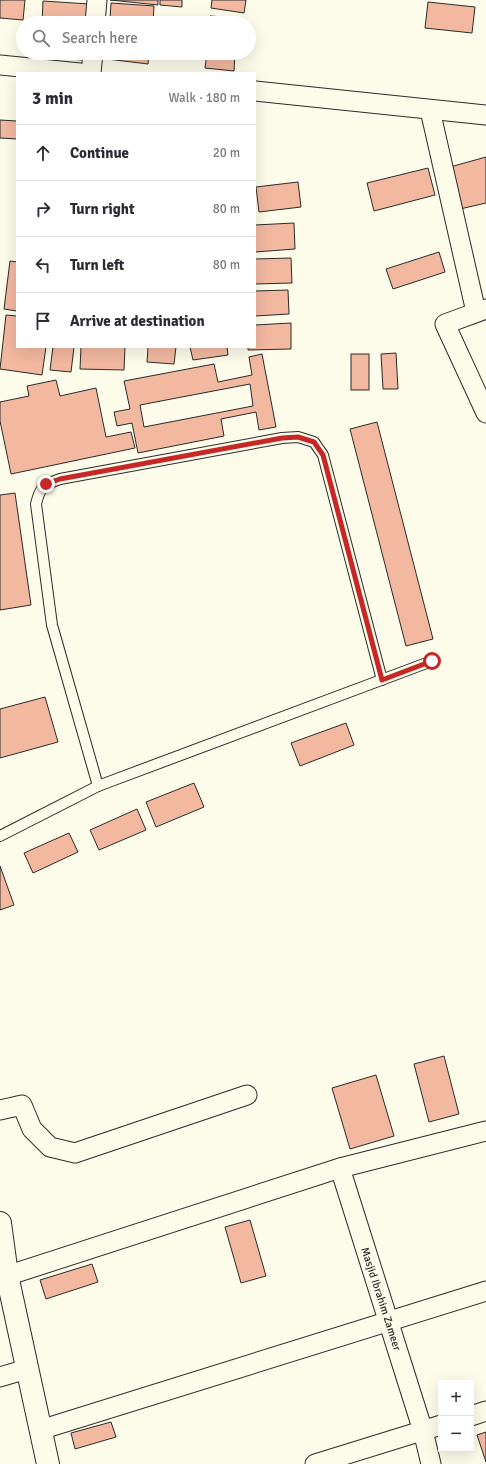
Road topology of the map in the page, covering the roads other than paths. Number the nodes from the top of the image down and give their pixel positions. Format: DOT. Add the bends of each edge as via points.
graph roads {
  1 [pos="96,0"];
  2 [pos="95,16"];
  3 [pos="92,60"];
  4 [pos="0,65"];
  5 [pos="70,72"];
  6 [pos="91,72"];
  7 [pos="256,91"];
  8 [pos="430,110"];
  9 [pos="486,115"];
  10 [pos="481,311"];
  11 [pos="486,413"];
  12 [pos="432,661"];
  13 [pos="382,680"];
  14 [pos="98,786"];
  15 [pos="0,836"];
  16 [pos="247,1095"];
  17 [pos="0,1110"];
  18 [pos="486,1131"];
  19 [pos="340,1168"];
  20 [pos="0,1223"];
  21 [pos="4,1277"];
  22 [pos="486,1291"];
  23 [pos="388,1321"];
  24 [pos="27,1369"];
  25 [pos="0,1376"];
  26 [pos="486,1411"];
  27 [pos="474,1415"];
  28 [pos="438,1426"];
  29 [pos="40,1430"];
  30 [pos="423,1431"];
  31 [pos="48,1464"];
  32 [pos="315,1464"];
  33 [pos="431,1464"];
  1 -- 2 [label="street"];
  3 -- 6 [label="street"];
  4 -- 5 [label="street"];
  7 -- 8 [label="street"];
  8 -- 9 [label="street"];
  8 -- 10 [label="street"];
  10 -- 11 [label="street" via="445,324"];
  12 -- 13 [label="lane"];
  13 -- 14 [label="lane"];
  13 -- 14 [label="lane" via="323,455 314,442 298,437 282,438 60,479 46,484 39,492 36,504 52,625"];
  14 -- 15 [label="lane"];
  16 -- 17 [label="street" via="74,1153 50,1147 32,1129 22,1105"];
  18 -- 19 [label="street"];
  19 -- 21 [label="street"];
  19 -- 23 [label="street, Masjid Ibrahim Zameer"];
  20 -- 21 [label="street"];
  21 -- 24 [label="street"];
  22 -- 23 [label="street"];
  23 -- 29 [label="street"];
  23 -- 30 [label="street, Masjid Ibrahim Zameer"];
  24 -- 25 [label="street"];
  24 -- 29 [label="street"];
  26 -- 27 [label="street"];
  28 -- 30 [label="street"];
  29 -- 31 [label="street"];
  30 -- 32 [label="street"];
  30 -- 33 [label="street, Masjid Ibrahim Zameer"];
}
